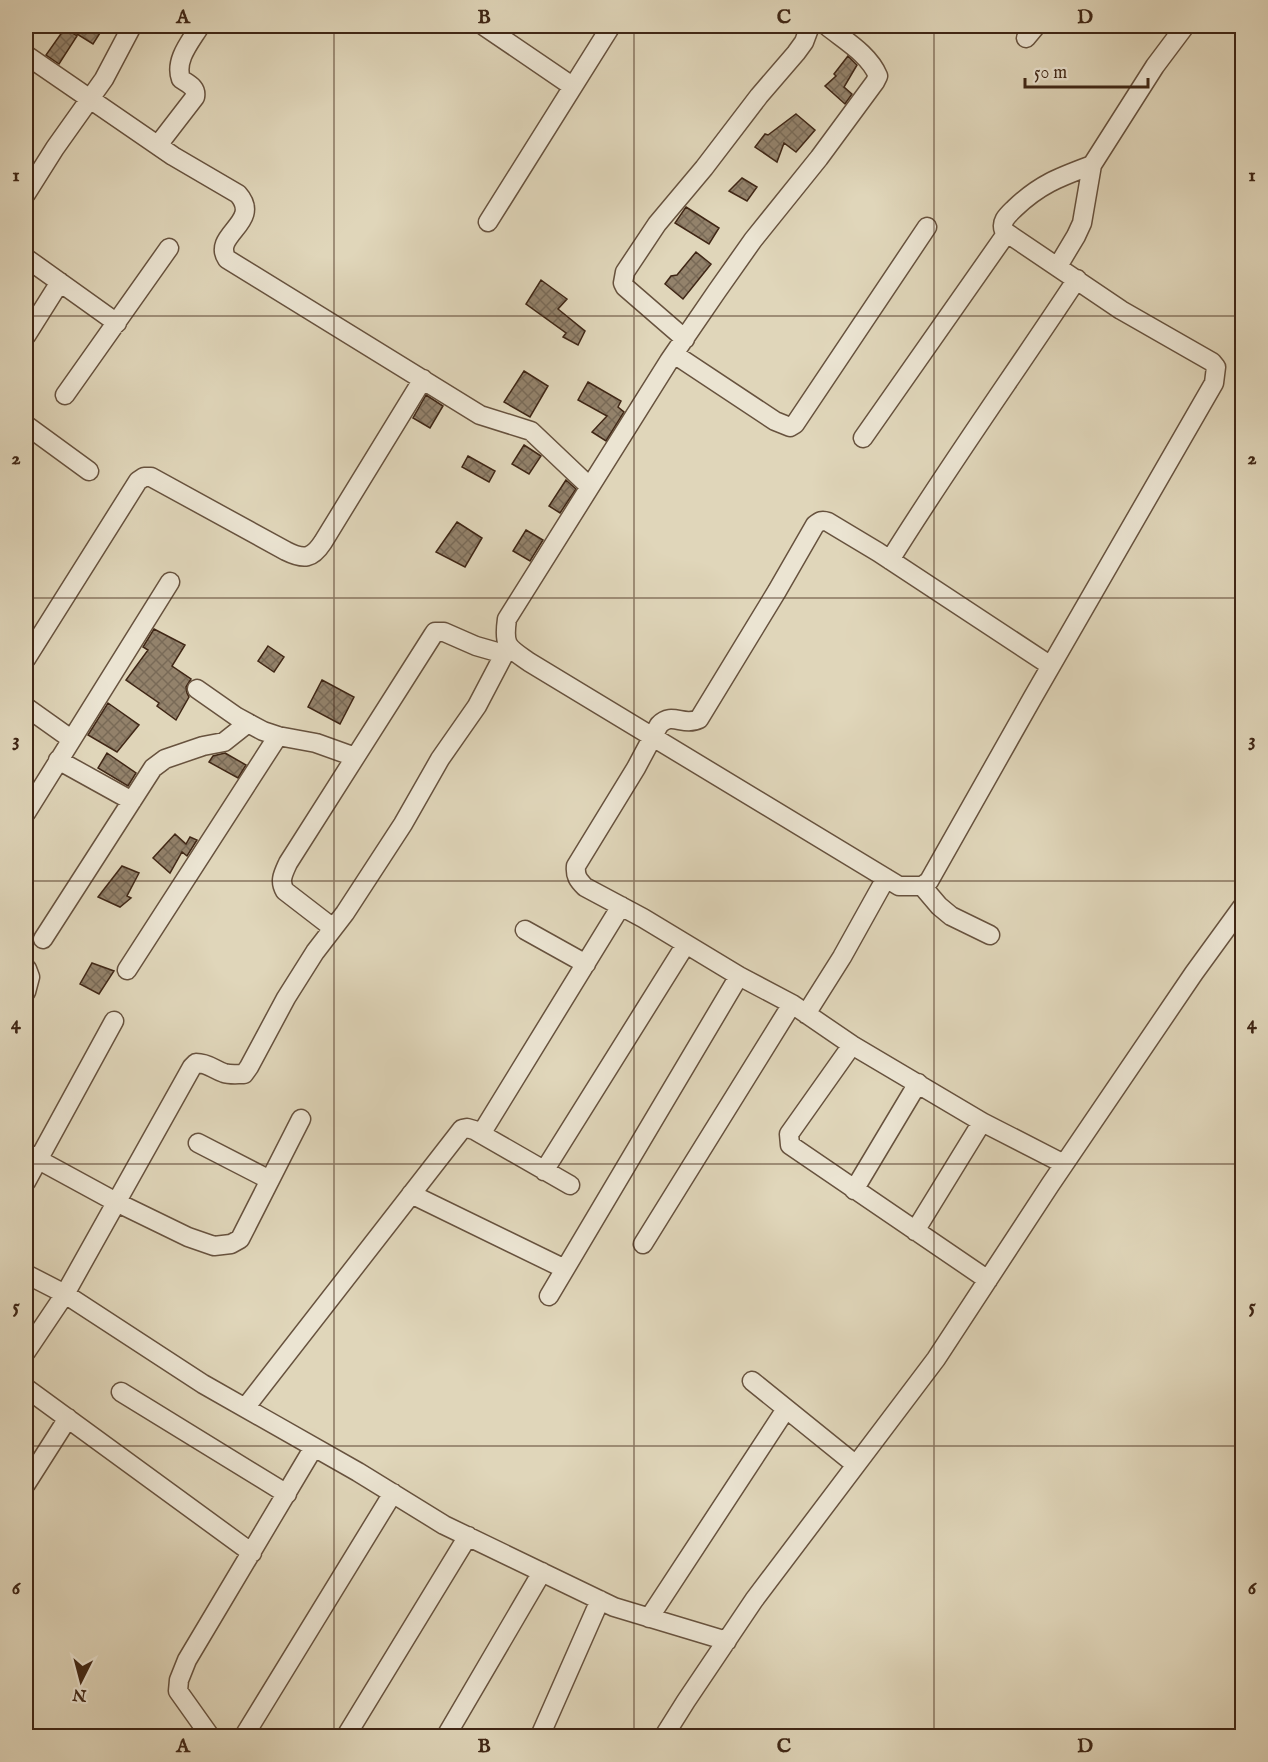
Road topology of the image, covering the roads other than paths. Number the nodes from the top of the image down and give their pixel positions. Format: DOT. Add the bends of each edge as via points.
graph roads {
  1 [pos="132,26"];
  2 [pos="200,26"];
  3 [pos="484,26"];
  4 [pos="611,26"];
  5 [pos="810,26"];
  6 [pos="827,26"];
  7 [pos="1185,26"];
  8 [pos="26,55"];
  9 [pos="572,86"];
  10 [pos="90,98"];
  11 [pos="158,145"];
  12 [pos="1092,165"];
  13 [pos="26,194"];
  14 [pos="488,222"];
  15 [pos="927,227"];
  16 [pos="1006,234"];
  17 [pos="169,248"];
  18 [pos="26,258"];
  19 [pos="1058,266"];
  20 [pos="1077,279"];
  21 [pos="60,282"];
  22 [pos="117,323"];
  23 [pos="26,336"];
  24 [pos="684,339"];
  25 [pos="674,354"];
  26 [pos="423,379"];
  27 [pos="65,395"];
  28 [pos="26,425"];
  29 [pos="863,438"];
  30 [pos="89,471"];
  31 [pos="590,487"];
  32 [pos="890,560"];
  33 [pos="170,582"];
  34 [pos="506,650"];
  35 [pos="26,659"];
  36 [pos="1051,666"];
  37 [pos="197,689"];
  38 [pos="26,707"];
  39 [pos="248,723"];
  40 [pos="278,736"];
  41 [pos="653,736"];
  42 [pos="71,739"];
  43 [pos="355,757"];
  44 [pos="58,760"];
  45 [pos="132,801"];
  46 [pos="26,813"];
  47 [pos="886,878"];
  48 [pos="922,886"];
  49 [pos="621,906"];
  50 [pos="1242,907"];
  51 [pos="333,928"];
  52 [pos="525,930"];
  53 [pos="990,935"];
  54 [pos="43,939"];
  55 [pos="686,944"];
  56 [pos="586,964"];
  57 [pos="26,968"];
  58 [pos="127,970"];
  59 [pos="739,976"];
  60 [pos="26,992"];
  61 [pos="799,1009"];
  62 [pos="114,1021"];
  63 [pos="852,1045"];
  64 [pos="918,1083"];
  65 [pos="301,1119"];
  66 [pos="982,1122"];
  67 [pos="481,1134"];
  68 [pos="198,1143"];
  69 [pos="32,1156"];
  70 [pos="1064,1164"];
  71 [pos="544,1170"];
  72 [pos="270,1180"];
  73 [pos="26,1182"];
  74 [pos="570,1185"];
  75 [pos="854,1190"];
  76 [pos="411,1194"];
  77 [pos="116,1202"];
  78 [pos="915,1231"];
  79 [pos="643,1244"];
  80 [pos="565,1269"];
  81 [pos="26,1274"];
  82 [pos="987,1280"];
  83 [pos="65,1294"];
  84 [pos="549,1296"];
  85 [pos="26,1352"];
  86 [pos="752,1382"];
  87 [pos="26,1388"];
  88 [pos="121,1392"];
  89 [pos="245,1408"];
  90 [pos="786,1409"];
  91 [pos="68,1418"];
  92 [pos="314,1447"];
  93 [pos="856,1465"];
  94 [pos="26,1484"];
  95 [pos="393,1493"];
  96 [pos="287,1494"];
  97 [pos="468,1536"];
  98 [pos="252,1553"];
  99 [pos="542,1572"];
  100 [pos="600,1600"];
  101 [pos="649,1618"];
  102 [pos="726,1641"];
  103 [pos="210,1737"];
  104 [pos="244,1737"];
  105 [pos="346,1737"];
  106 [pos="446,1737"];
  107 [pos="540,1737"];
  108 [pos="664,1737"];
  1 -- 10 [label="street"];
  2 -- 11 [label="street" via="178,68 195,97"];
  3 -- 9 [label="street"];
  4 -- 9 [label="street"];
  5 -- 24 [label="street" via="796,53 657,225 625,272 625,287"];
  6 -- 24 [label="street" via="868,59 878,76 753,240"];
  7 -- 12 [label="street"];
  8 -- 10 [label="street"];
  9 -- 14 [label="street"];
  10 -- 11 [label="street"];
  10 -- 13 [label="street"];
  11 -- 26 [label="street" via="243,200 244,216 223,249 227,259"];
  12 -- 16 [label="street" via="1031,193 1003,220"];
  12 -- 19 [label="street" via="1082,223"];
  15 -- 25 [label="street" via="790,427"];
  16 -- 19 [label="street"];
  16 -- 29 [label="street"];
  17 -- 22 [label="street"];
  18 -- 21 [label="street"];
  19 -- 20 [label="street"];
  20 -- 32 [label="street"];
  20 -- 36 [label="street" via="1140,322 1212,362 1216,374"];
  21 -- 22 [label="street"];
  21 -- 23 [label="street"];
  22 -- 27 [label="street"];
  24 -- 25 [label="street"];
  25 -- 31 [label="street"];
  26 -- 31 [label="street" via="480,415 531,431"];
  26 -- 35 [label="street" via="323,542 310,556 294,555 151,477 138,481"];
  28 -- 30 [label="street"];
  31 -- 34 [label="street" via="507,619"];
  32 -- 36 [label="street"];
  32 -- 41 [label="street" via="828,522 819,522 699,719 663,720"];
  33 -- 42 [label="street"];
  34 -- 41 [label="street"];
  34 -- 43 [label="street" via="476,646 435,632"];
  34 -- 51 [label="street" via="477,706"];
  36 -- 48 [label="street" via="956,836"];
  37 -- 39 [label="street"];
  38 -- 42 [label="street"];
  39 -- 40 [label="street"];
  39 -- 45 [label="street" via="224,742 159,763"];
  40 -- 43 [label="street" via="316,743"];
  40 -- 58 [label="street"];
  41 -- 47 [label="street"];
  41 -- 49 [label="street" via="576,866 579,881"];
  42 -- 44 [label="street"];
  43 -- 51 [label="street" via="281,880 285,891"];
  44 -- 45 [label="street"];
  44 -- 46 [label="street"];
  45 -- 54 [label="street"];
  47 -- 48 [label="street" via="899,886"];
  47 -- 61 [label="street" via="842,957"];
  48 -- 53 [label="street" via="951,916"];
  49 -- 55 [label="street"];
  49 -- 56 [label="street"];
  50 -- 70 [label="street"];
  51 -- 77 [label="street" via="286,998 243,1074 225,1074 202,1063 192,1067"];
  52 -- 56 [label="street"];
  55 -- 59 [label="street"];
  55 -- 71 [label="street"];
  56 -- 67 [label="street"];
  57 -- 60 [label="street" via="30,977"];
  59 -- 61 [label="street"];
  59 -- 80 [label="street"];
  61 -- 63 [label="street"];
  61 -- 79 [label="street"];
  62 -- 69 [label="street"];
  63 -- 64 [label="street"];
  63 -- 75 [label="street" via="789,1134 789,1141 795,1150"];
  64 -- 66 [label="street"];
  64 -- 75 [label="street"];
  65 -- 72 [label="street"];
  66 -- 70 [label="street"];
  66 -- 78 [label="street"];
  67 -- 71 [label="street"];
  67 -- 76 [label="street" via="462,1129"];
  68 -- 72 [label="street"];
  69 -- 73 [label="street"];
  69 -- 77 [label="street"];
  70 -- 82 [label="street"];
  71 -- 74 [label="street"];
  72 -- 77 [label="street" via="240,1239 231,1244 214,1246 188,1237"];
  75 -- 78 [label="street"];
  76 -- 80 [label="street"];
  76 -- 89 [label="street"];
  77 -- 83 [label="street"];
  78 -- 82 [label="street"];
  80 -- 84 [label="street"];
  81 -- 83 [label="street"];
  82 -- 93 [label="street" via="936,1359"];
  83 -- 85 [label="street"];
  83 -- 89 [label="street"];
  86 -- 90 [label="street"];
  87 -- 91 [label="street"];
  88 -- 96 [label="street"];
  89 -- 92 [label="street"];
  90 -- 93 [label="street"];
  90 -- 101 [label="street"];
  91 -- 94 [label="street"];
  91 -- 98 [label="street"];
  92 -- 95 [label="street"];
  92 -- 96 [label="street"];
  93 -- 102 [label="street"];
  95 -- 97 [label="street"];
  95 -- 104 [label="street"];
  96 -- 98 [label="street"];
  97 -- 99 [label="street"];
  97 -- 105 [label="street"];
  98 -- 103 [label="street" via="178,1680 178,1691"];
  99 -- 100 [label="street"];
  99 -- 106 [label="street"];
  100 -- 101 [label="street"];
  100 -- 107 [label="street"];
  101 -- 102 [label="street"];
  102 -- 108 [label="street"];
}
